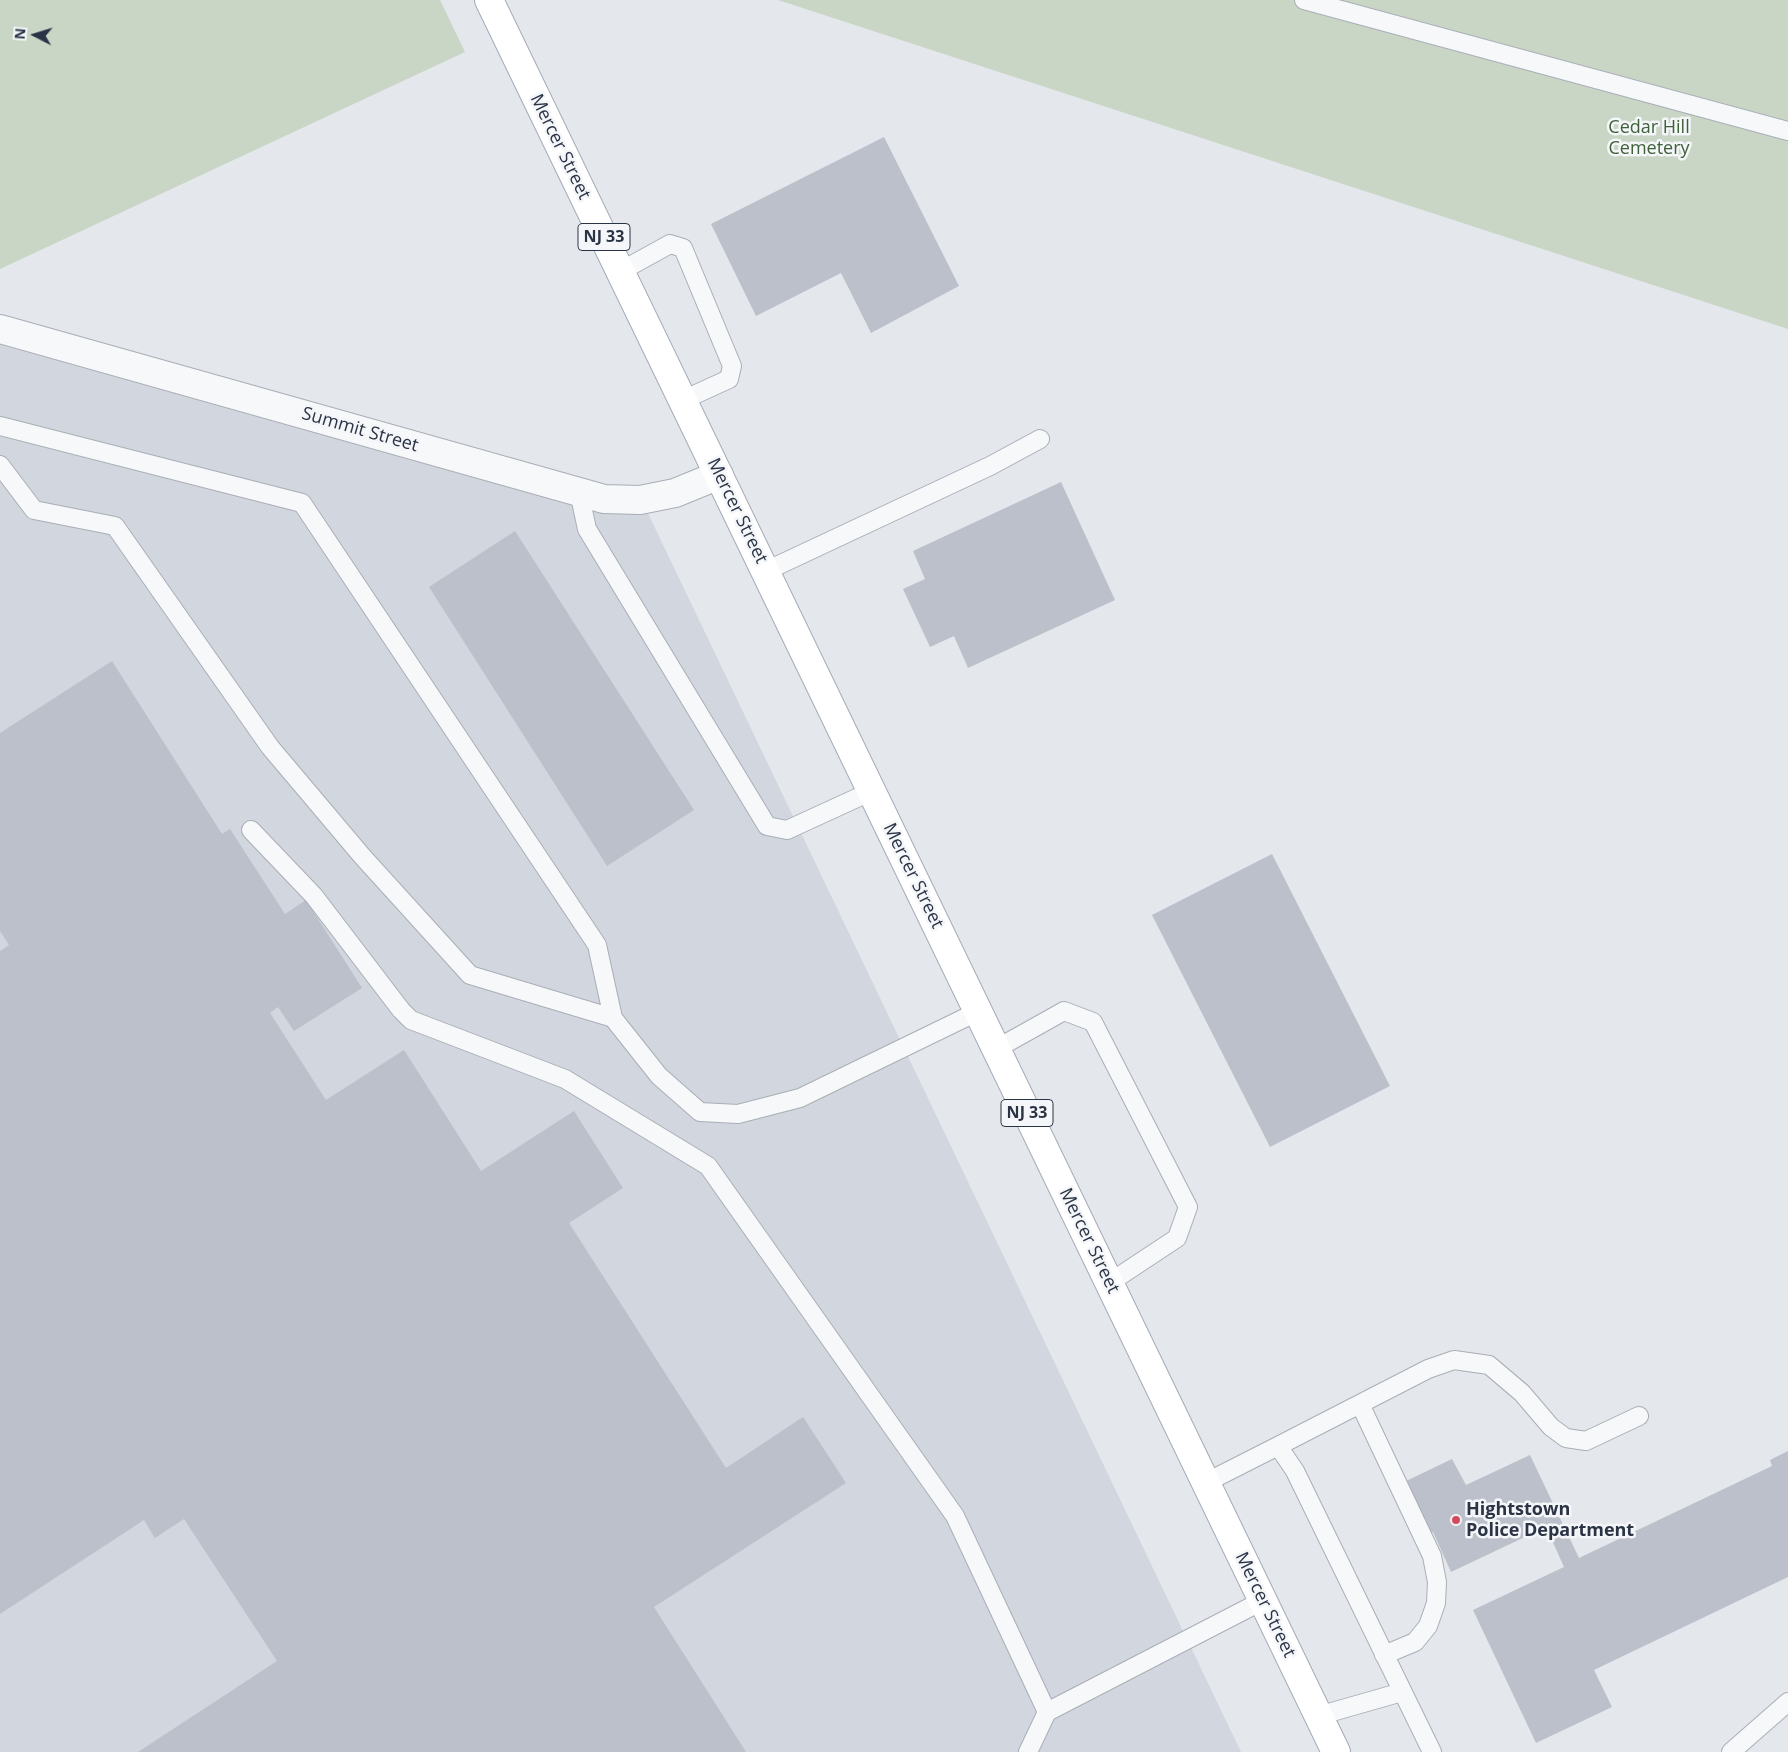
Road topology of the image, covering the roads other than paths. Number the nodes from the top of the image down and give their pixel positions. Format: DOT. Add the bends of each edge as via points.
graph roads {
  1 [pos="490,0"];
  2 [pos="1304,0"];
  3 [pos="1788,131"];
  4 [pos="620,271"];
  5 [pos="0,329"];
  6 [pos="683,400"];
  7 [pos="0,426"];
  8 [pos="1040,439"];
  9 [pos="0,465"];
  10 [pos="719,475"];
  11 [pos="579,492"];
  12 [pos="766,571"];
  13 [pos="872,791"];
  14 [pos="251,830"];
  15 [pos="978,1012"];
  16 [pos="614,1018"];
  17 [pos="996,1048"];
  18 [pos="1109,1284"];
  19 [pos="1360,1404"];
  20 [pos="1639,1416"];
  21 [pos="1278,1446"];
  22 [pos="1205,1483"];
  23 [pos="1262,1601"];
  24 [pos="1384,1655"];
  25 [pos="1402,1692"];
  26 [pos="1788,1702"];
  27 [pos="1047,1712"];
  28 [pos="1318,1716"];
  29 [pos="1028,1752"];
  30 [pos="1336,1752"];
  31 [pos="1432,1752"];
  32 [pos="1731,1752"];
  1 -- 4 [label="main road, Mercer Street / NJ 33"];
  2 -- 3 [label="lane"];
  4 -- 6 [label="main road, Mercer Street / NJ 33"];
  4 -- 6 [label="lane" via="670,244 683,248 732,366 729,379"];
  5 -- 11 [label="street, Summit Street"];
  6 -- 10 [label="main road, Mercer Street / NJ 33"];
  7 -- 16 [label="lane" via="302,503 597,945"];
  8 -- 12 [label="lane" via="990,466"];
  9 -- 16 [label="lane" via="34,510 115,526 270,747 362,856 470,975"];
  10 -- 11 [label="street, Summit Street" via="676,493 640,500 604,499"];
  10 -- 12 [label="main road, Mercer Street / NJ 33"];
  11 -- 13 [label="lane" via="587,529 767,826 787,830"];
  12 -- 13 [label="main road, Mercer Street / NJ 33"];
  13 -- 15 [label="main road, Mercer Street / NJ 33"];
  14 -- 27 [label="lane" via="314,896 411,1020 565,1079 708,1166 954,1516"];
  15 -- 16 [label="lane" via="800,1098 738,1114 700,1112 660,1076"];
  15 -- 17 [label="main road, Mercer Street / NJ 33"];
  17 -- 18 [label="main road, Mercer Street / NJ 33"];
  17 -- 18 [label="lane" via="1064,1011 1093,1022 1188,1206 1178,1238"];
  18 -- 22 [label="main road, Mercer Street / NJ 33"];
  19 -- 20 [label="lane" via="1428,1369 1454,1360 1489,1366 1522,1393 1551,1427 1566,1438 1586,1441"];
  19 -- 21 [label="lane"];
  19 -- 24 [label="lane" via="1432,1556 1437,1582 1436,1603 1428,1626 1415,1642"];
  21 -- 22 [label="lane"];
  21 -- 24 [label="lane" via="1295,1471"];
  22 -- 23 [label="main road, Mercer Street / NJ 33"];
  23 -- 27 [label="lane"];
  23 -- 28 [label="main road, Mercer Street / NJ 33"];
  24 -- 25 [label="lane"];
  25 -- 28 [label="lane"];
  25 -- 31 [label="lane"];
  26 -- 32 [label="lane"];
  27 -- 29 [label="lane"];
  28 -- 30 [label="main road, Mercer Street / NJ 33"];
}
